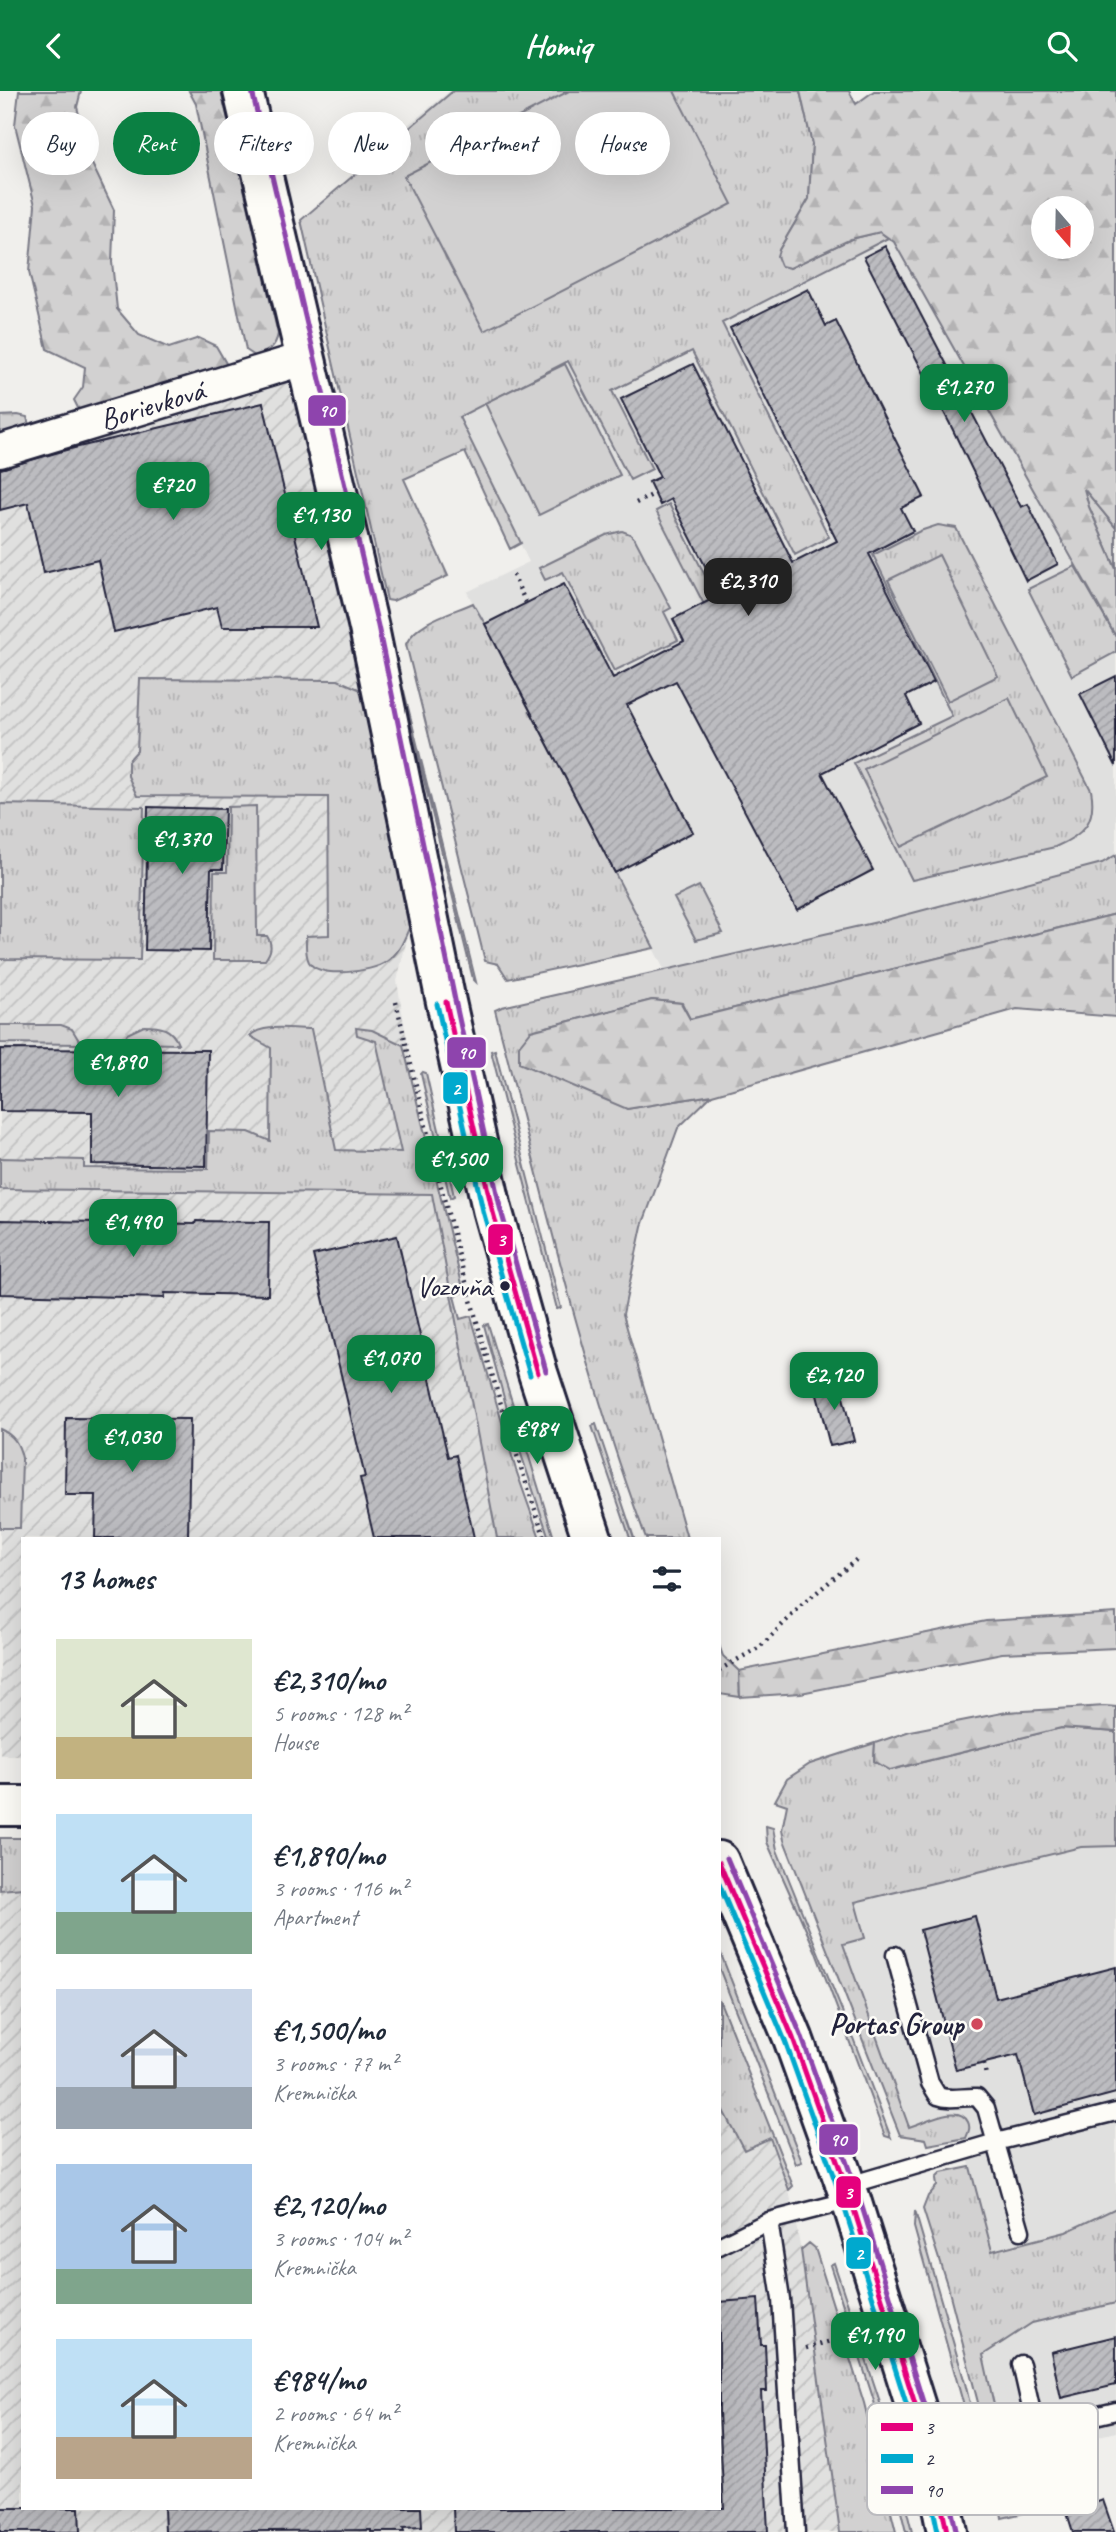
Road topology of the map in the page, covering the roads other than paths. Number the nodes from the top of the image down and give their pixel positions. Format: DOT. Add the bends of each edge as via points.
graph roads {
  1 [pos="243,91"];
  2 [pos="306,358"];
  3 [pos="0,451"];
  4 [pos="592,1537"];
  5 [pos="0,1806"];
  6 [pos="21,1806"];
  7 [pos="721,1866"];
  8 [pos="895,1955"];
  9 [pos="1116,2112"];
  10 [pos="996,2142"];
  11 [pos="849,2193"];
  12 [pos="765,2223"];
  13 [pos="1021,2231"];
  14 [pos="721,2245"];
  15 [pos="1021,2364"];
  16 [pos="916,2403"];
  17 [pos="1030,2403"];
  18 [pos="1116,2411"];
  19 [pos="1098,2415"];
  20 [pos="796,2532"];
  1 -- 2 [label="main road"];
  2 -- 3 [label="street, Borievková"];
  2 -- 4 [label="main road" via="374,648 492,1209 538,1373"];
  5 -- 6 [label="main road"];
  7 -- 11 [label="main road" via="793,2038"];
  8 -- 10 [label="lane" via="930,2083 938,2096 950,2100 978,2097"];
  9 -- 10 [label="lane"];
  10 -- 11 [label="lane"];
  10 -- 13 [label="lane"];
  11 -- 12 [label="lane"];
  11 -- 16 [label="main road"];
  12 -- 14 [label="lane"];
  12 -- 20 [label="lane" via="781,2299"];
  15 -- 17 [label="lane"];
  18 -- 19 [label="lane"];
}
